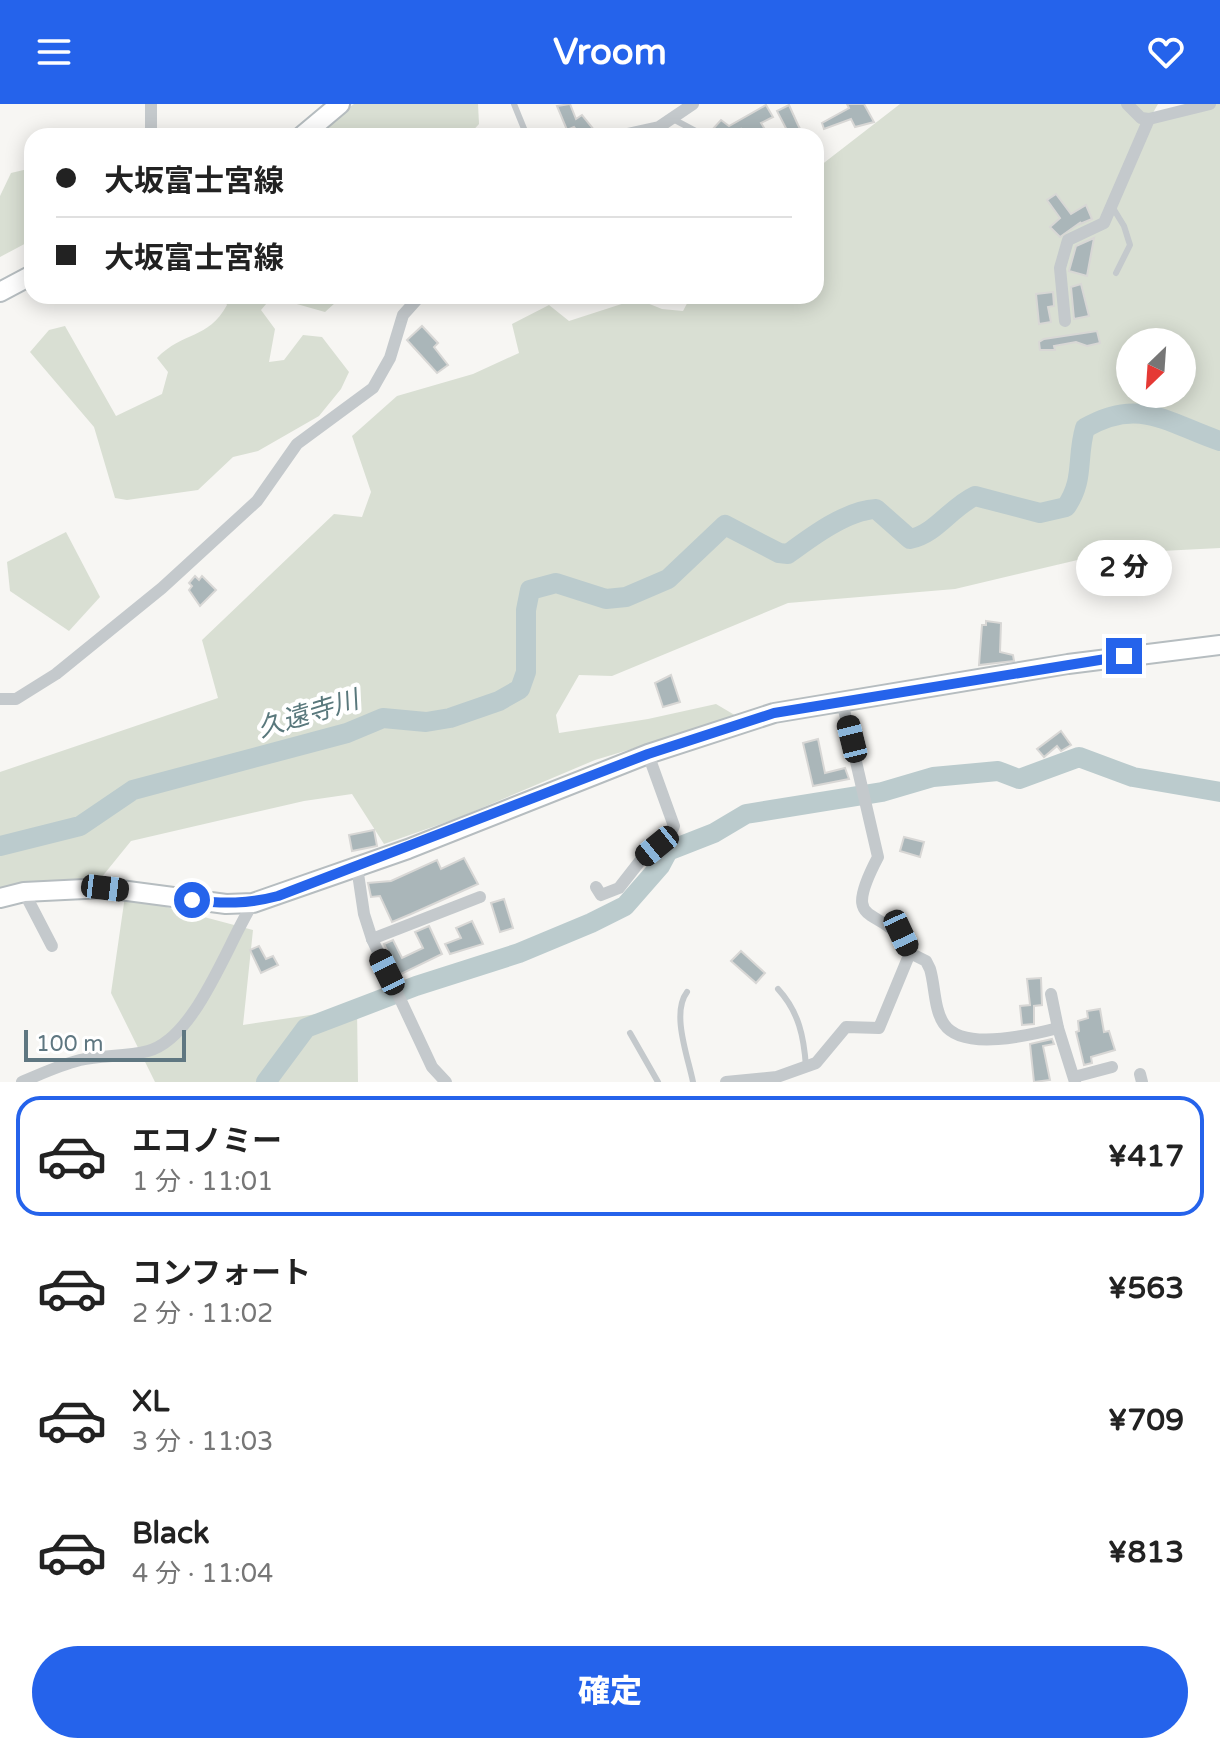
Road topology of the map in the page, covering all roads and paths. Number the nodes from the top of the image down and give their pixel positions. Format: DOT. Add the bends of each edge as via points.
graph roads {
  1 [pos="151,104"];
  2 [pos="340,104"];
  3 [pos="514,104"];
  4 [pos="693,104"];
  5 [pos="1127,104"];
  6 [pos="1210,104"];
  7 [pos="672,118"];
  8 [pos="1149,119"];
  9 [pos="151,128"];
  10 [pos="312,128"];
  11 [pos="524,128"];
  12 [pos="654,128"];
  13 [pos="690,128"];
  14 [pos="1112,206"];
  15 [pos="1116,273"];
  16 [pos="24,279"];
  17 [pos="0,292"];
  18 [pos="413,304"];
  19 [pos="1065,321"];
  20 [pos="1220,645"];
  21 [pos="0,699"];
  22 [pos="842,701"];
  23 [pos="648,754"];
  24 [pos="357,867"];
  25 [pos="596,887"];
  26 [pos="24,892"];
  27 [pos="480,897"];
  28 [pos="0,898"];
  29 [pos="253,903"];
  30 [pos="372,939"];
  31 [pos="52,946"];
  32 [pos="910,953"];
  33 [pos="778,989"];
  34 [pos="687,992"];
  35 [pos="1051,994"];
  36 [pos="1058,1028"];
  37 [pos="630,1033"];
  38 [pos="806,1067"];
  39 [pos="1112,1067"];
  40 [pos="1074,1079"];
  41 [pos="732,1081"];
  42 [pos="22,1082"];
  43 [pos="446,1082"];
  44 [pos="658,1082"];
  45 [pos="693,1082"];
  1 -- 9 [label="street"];
  2 -- 10 [label="main road"];
  3 -- 11 [label="lane"];
  4 -- 7 [label="street"];
  5 -- 8 [label="street"];
  6 -- 8 [label="street"];
  7 -- 12 [label="street"];
  7 -- 13 [label="lane"];
  8 -- 14 [label="street"];
  14 -- 15 [label="lane" via="1130,245"];
  14 -- 19 [label="street" via="1104,223 1068,240 1060,268"];
  16 -- 17 [label="main road"];
  18 -- 21 [label="street" via="403,315 390,358 373,388 297,444 257,501 56,674 16,699"];
  20 -- 22 [label="main road"];
  22 -- 23 [label="main road" via="774,713"];
  22 -- 32 [label="street" via="878,857 861,888 863,906 901,933"];
  23 -- 24 [label="main road"];
  23 -- 25 [label="street" via="674,826 619,888 601,895"];
  24 -- 29 [label="main road"];
  24 -- 30 [label="street"];
  26 -- 28 [label="main road"];
  26 -- 29 [label="main road" via="105,888"];
  26 -- 31 [label="street"];
  27 -- 30 [label="street"];
  29 -- 42 [label="street" via="174,1039 150,1051 80,1060"];
  30 -- 43 [label="street" via="432,1067"];
  32 -- 36 [label="street" via="926,961 944,1024 957,1034 983,1040"];
  32 -- 38 [label="street" via="879,1028 846,1027 816,1063"];
  33 -- 38 [label="lane" via="804,1035"];
  34 -- 45 [label="lane" via="680,1013"];
  35 -- 36 [label="street"];
  36 -- 40 [label="street"];
  37 -- 44 [label="lane"];
  38 -- 41 [label="street" via="777,1077"];
  39 -- 40 [label="street"];
}
